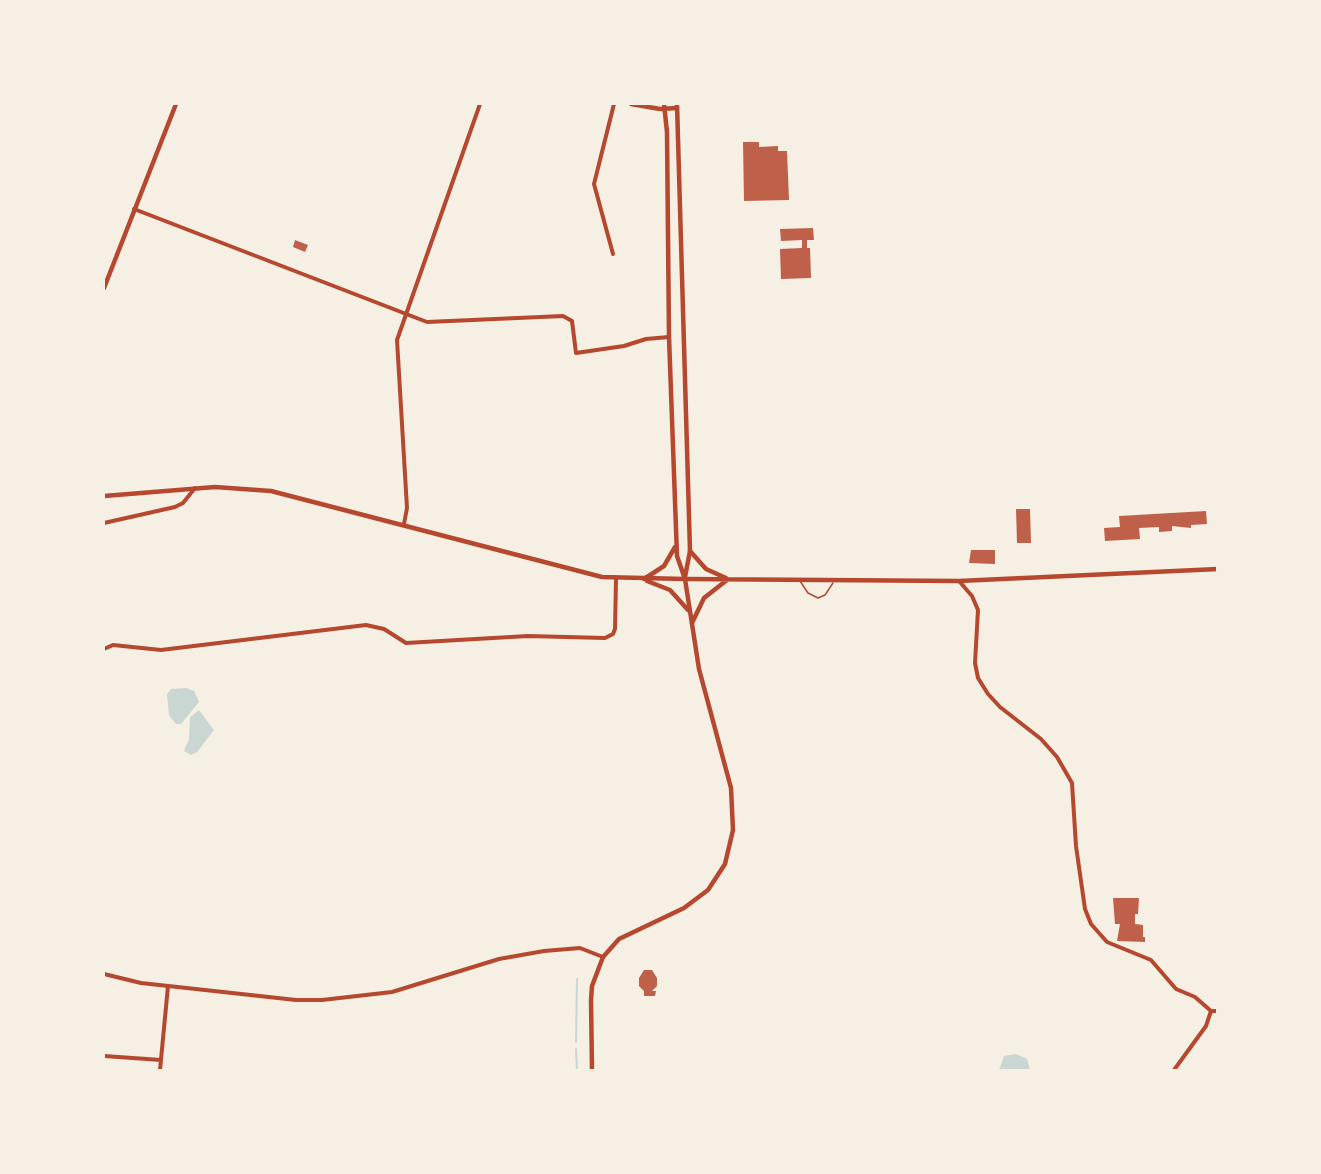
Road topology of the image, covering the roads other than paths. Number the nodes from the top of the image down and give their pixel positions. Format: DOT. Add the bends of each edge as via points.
graph roads {
  1 [pos="176,104"];
  2 [pos="480,104"];
  3 [pos="614,104"];
  4 [pos="632,104"];
  5 [pos="664,106"];
  6 [pos="677,106"];
  7 [pos="135,209"];
  8 [pos="613,254"];
  9 [pos="104,288"];
  10 [pos="405,314"];
  11 [pos="669,337"];
  12 [pos="195,488"];
  13 [pos="104,496"];
  14 [pos="104,523"];
  15 [pos="404,524"];
  16 [pos="676,545"];
  17 [pos="690,551"];
  18 [pos="1218,569"];
  19 [pos="616,579"];
  20 [pos="685,579"];
  21 [pos="729,579"];
  22 [pos="642,580"];
  23 [pos="799,580"];
  24 [pos="834,580"];
  25 [pos="958,581"];
  26 [pos="689,610"];
  27 [pos="691,626"];
  28 [pos="104,649"];
  29 [pos="603,957"];
  30 [pos="104,974"];
  31 [pos="168,986"];
  32 [pos="1211,1011"];
  33 [pos="1218,1011"];
  34 [pos="104,1056"];
  35 [pos="160,1060"];
  36 [pos="160,1071"];
  37 [pos="592,1071"];
  38 [pos="1174,1071"];
  1 -- 7 [label="main road"];
  2 -- 10 [label="street"];
  3 -- 8 [label="street" via="594,183"];
  4 -- 5 [label="main road"];
  5 -- 6 [label="main road"];
  5 -- 11 [label="main road"];
  6 -- 17 [label="main road"];
  7 -- 9 [label="main road"];
  7 -- 10 [label="street"];
  10 -- 11 [label="street" via="435,323 563,316 572,321 576,353"];
  10 -- 15 [label="street" via="397,340 407,508"];
  11 -- 16 [label="main road"];
  12 -- 13 [label="main road"];
  12 -- 14 [label="street" via="183,503 174,507"];
  12 -- 15 [label="main road" via="271,492"];
  15 -- 19 [label="main road"];
  16 -- 20 [label="main road"];
  16 -- 22 [label="main road" via="664,566"];
  17 -- 20 [label="main road"];
  17 -- 21 [label="main road" via="706,569"];
  18 -- 25 [label="main road"];
  19 -- 22 [label="main road"];
  19 -- 28 [label="street" via="615,628 605,638 528,636 406,643 384,629 366,625 160,650 113,645"];
  20 -- 21 [label="main road"];
  20 -- 22 [label="main road"];
  20 -- 26 [label="main road"];
  21 -- 23 [label="main road"];
  21 -- 27 [label="main road" via="704,598"];
  22 -- 26 [label="main road" via="670,590"];
  23 -- 24 [label="main road"];
  23 -- 24 [label="lane" via="808,593 818,598 825,595"];
  24 -- 25 [label="main road"];
  25 -- 32 [label="street" via="972,596 978,610 978,678 1000,707 1057,757 1072,783 1076,846 1085,909 1091,924 1107,942 1151,960 1176,989 1195,997"];
  26 -- 27 [label="main road"];
  27 -- 29 [label="main road" via="731,788 734,811 730,847 718,877 698,900 619,939"];
  29 -- 31 [label="street" via="580,948 544,951 499,959 392,992 321,1000"];
  29 -- 37 [label="main road" via="592,986"];
  30 -- 31 [label="street"];
  31 -- 35 [label="street"];
  32 -- 33 [label="street"];
  32 -- 38 [label="street" via="1206,1026"];
  34 -- 35 [label="street"];
  35 -- 36 [label="street"];
}
